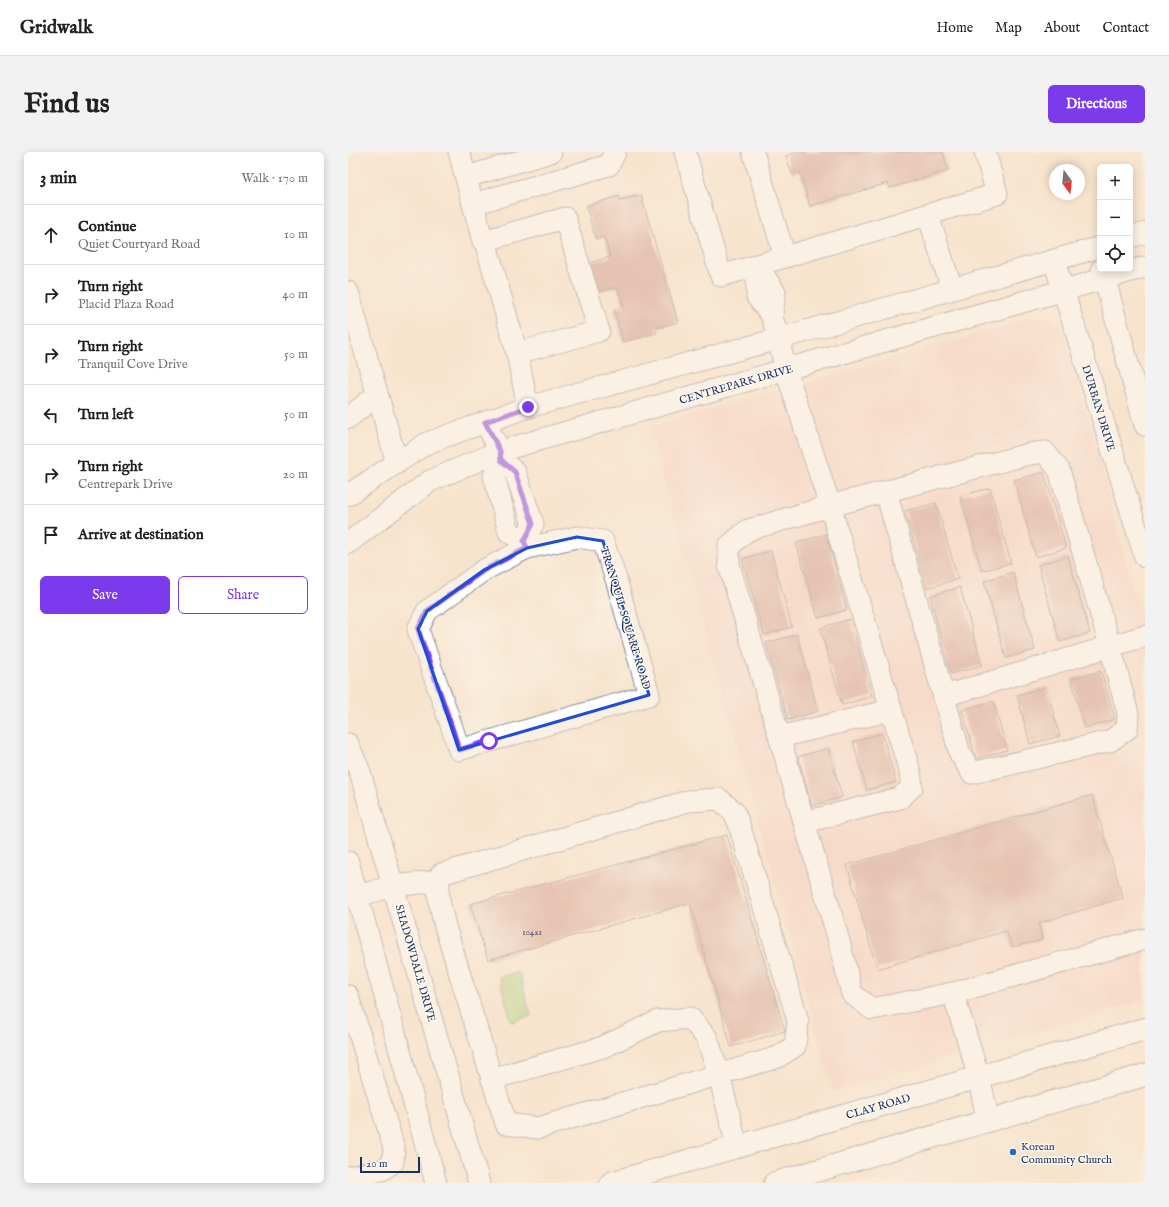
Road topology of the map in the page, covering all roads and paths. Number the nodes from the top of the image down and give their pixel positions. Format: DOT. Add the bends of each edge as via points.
graph roads {
  1 [pos="459,152"];
  2 [pos="551,152"];
  3 [pos="615,152"];
  4 [pos="685,152"];
  5 [pos="753,152"];
  6 [pos="985,152"];
  7 [pos="466,177"];
  8 [pos="473,204"];
  9 [pos="928,215"];
  10 [pos="1145,233"];
  11 [pos="1133,236"];
  12 [pos="484,241"];
  13 [pos="785,257"];
  14 [pos="1054,260"];
  15 [pos="1097,261"];
  16 [pos="1097,263"];
  17 [pos="757,265"];
  18 [pos="1133,265"];
  19 [pos="1145,267"];
  20 [pos="1103,272"];
  21 [pos="952,289"];
  22 [pos="1063,291"];
  23 [pos="348,292"];
  24 [pos="778,339"];
  25 [pos="517,353"];
  26 [pos="786,370"];
  27 [pos="377,395"];
  28 [pos="528,407"];
  29 [pos="348,418"];
  30 [pos="485,422"];
  31 [pos="1145,425"];
  32 [pos="501,456"];
  33 [pos="397,463"];
  34 [pos="886,492"];
  35 [pos="348,495"];
  36 [pos="830,506"];
  37 [pos="348,543"];
  38 [pos="526,544"];
  39 [pos="1145,557"];
  40 [pos="1145,636"];
  41 [pos="1110,646"];
  42 [pos="944,696"];
  43 [pos="891,710"];
  44 [pos="780,737"];
  45 [pos="348,744"];
  46 [pos="804,822"];
  47 [pos="348,862"];
  48 [pos="438,882"];
  49 [pos="394,886"];
  50 [pos="357,896"];
  51 [pos="1145,939"];
  52 [pos="953,993"];
  53 [pos="348,996"];
  54 [pos="1145,1029"];
  55 [pos="719,1075"];
  56 [pos="1145,1075"];
  57 [pos="979,1077"];
  58 [pos="492,1079"];
  59 [pos="988,1121"];
  60 [pos="737,1146"];
  61 [pos="348,1178"];
  62 [pos="436,1183"];
  63 [pos="479,1183"];
  64 [pos="611,1183"];
  65 [pos="776,1183"];
  1 -- 7 [label="street"];
  2 -- 7 [label="street"];
  3 -- 8 [label="street" via="610,165"];
  4 -- 17 [label="street" via="720,276"];
  5 -- 13 [label="street"];
  6 -- 9 [label="street" via="997,194"];
  7 -- 8 [label="street"];
  8 -- 12 [label="street"];
  9 -- 13 [label="street"];
  9 -- 21 [label="street"];
  10 -- 11 [label="street"];
  12 -- 25 [label="street"];
  12 -- 25 [label="street" via="565,218 599,331"];
  13 -- 17 [label="street"];
  14 -- 15 [label="street, CENTREPARK DRIVE"];
  14 -- 21 [label="street, CENTREPARK DRIVE"];
  14 -- 22 [label="street, DURBAN DRIVE"];
  16 -- 22 [label="street, CENTREPARK DRIVE"];
  17 -- 24 [label="street" via="757,297 772,316"];
  18 -- 19 [label="street, CENTREPARK DRIVE"];
  20 -- 31 [label="street"];
  21 -- 24 [label="street, CENTREPARK DRIVE"];
  22 -- 26 [label="street, CENTREPARK DRIVE"];
  22 -- 39 [label="street, DURBAN DRIVE"];
  23 -- 27 [label="street"];
  24 -- 26 [label="street"];
  24 -- 28 [label="street, CENTREPARK DRIVE"];
  25 -- 28 [label="street"];
  26 -- 32 [label="street, CENTREPARK DRIVE"];
  26 -- 36 [label="street"];
  27 -- 29 [label="street"];
  27 -- 33 [label="street"];
  28 -- 30 [label="street, CENTREPARK DRIVE"];
  30 -- 32 [label="street"];
  30 -- 33 [label="street, CENTREPARK DRIVE" via="426,443"];
  32 -- 37 [label="street, CENTREPARK DRIVE" via="430,481"];
  32 -- 38 [label="street" via="494,476 507,525 509,532"];
  33 -- 35 [label="street, CENTREPARK DRIVE"];
  34 -- 36 [label="street"];
  34 -- 41 [label="street" via="1045,452 1059,470"];
  34 -- 42 [label="street"];
  36 -- 43 [label="street"];
  36 -- 44 [label="street" via="748,530 729,546 729,565"];
  38 -- 38 [label="street, TRANQUIL SQUARE ROAD" via="484,570 427,611 418,629 459,750 649,696 616,579 602,541 577,537"];
  40 -- 41 [label="street"];
  41 -- 42 [label="street"];
  41 -- 42 [label="street" via="1128,714 1127,730 1110,741 972,773 960,754"];
  43 -- 44 [label="street"];
  43 -- 46 [label="street" via="910,772 912,787 900,798"];
  44 -- 46 [label="street"];
  45 -- 49 [label="street, SHADOWDALE DRIVE" via="360,772"];
  46 -- 52 [label="street" via="852,994 872,1009"];
  47 -- 50 [label="street"];
  48 -- 49 [label="street"];
  48 -- 55 [label="street" via="441,874 688,801 719,799 734,812 739,824 798,1021 795,1046 778,1057"];
  48 -- 58 [label="street" via="445,926"];
  49 -- 50 [label="street"];
  49 -- 63 [label="street, SHADOWDALE DRIVE"];
  50 -- 62 [label="street"];
  51 -- 52 [label="street"];
  52 -- 57 [label="street"];
  53 -- 61 [label="street" via="394,1148 392,1162 382,1170"];
  54 -- 57 [label="main road, CLAY ROAD"];
  55 -- 58 [label="street" via="538,1128 506,1124"];
  55 -- 58 [label="street" via="707,1038 690,1018 658,1021 603,1047"];
  55 -- 60 [label="street"];
  56 -- 59 [label="main road"];
  57 -- 59 [label="main road"];
  57 -- 60 [label="main road, CLAY ROAD"];
  59 -- 65 [label="main road"];
  60 -- 64 [label="main road, CLAY ROAD"];
}
